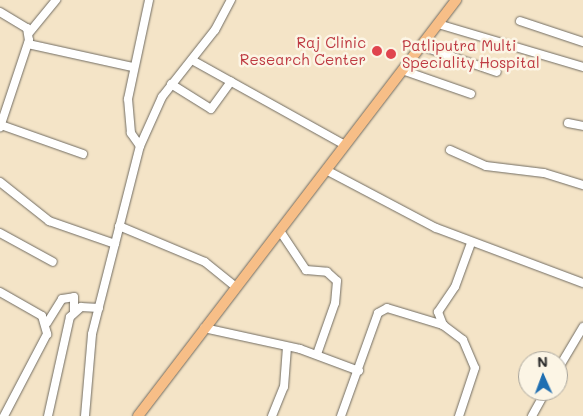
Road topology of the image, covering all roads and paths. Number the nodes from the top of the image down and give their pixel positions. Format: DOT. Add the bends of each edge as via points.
graph roads {
  1 [pos="56,0"];
  2 [pos="149,0"];
  3 [pos="231,0"];
  4 [pos="456,0"];
  5 [pos="0,12"];
  6 [pos="520,21"];
  7 [pos="438,24"];
  8 [pos="29,33"];
  9 [pos="583,42"];
  10 [pos="28,44"];
  11 [pos="420,46"];
  12 [pos="192,60"];
  13 [pos="133,67"];
  14 [pos="583,68"];
  15 [pos="402,70"];
  16 [pos="497,72"];
  17 [pos="231,81"];
  18 [pos="171,84"];
  19 [pos="471,94"];
  20 [pos="568,123"];
  21 [pos="0,126"];
  22 [pos="583,126"];
  23 [pos="345,145"];
  24 [pos="140,146"];
  25 [pos="450,150"];
  26 [pos="84,154"];
  27 [pos="326,170"];
  28 [pos="0,182"];
  29 [pos="583,184"];
  30 [pos="119,226"];
  31 [pos="280,231"];
  32 [pos="0,233"];
  33 [pos="115,244"];
  34 [pos="471,244"];
  35 [pos="53,262"];
  36 [pos="583,283"];
  37 [pos="236,287"];
  38 [pos="0,292"];
  39 [pos="99,308"];
  40 [pos="74,312"];
  41 [pos="47,323"];
  42 [pos="443,325"];
  43 [pos="583,327"];
  44 [pos="204,328"];
  45 [pos="287,347"];
  46 [pos="568,352"];
  47 [pos="317,354"];
  48 [pos="359,370"];
  49 [pos="540,401"];
  50 [pos="4,416"];
  51 [pos="48,416"];
  52 [pos="85,416"];
  53 [pos="138,416"];
  54 [pos="272,416"];
  55 [pos="341,416"];
  56 [pos="459,416"];
  57 [pos="532,416"];
  1 -- 8 [label="street"];
  2 -- 13 [label="street"];
  3 -- 12 [label="street"];
  4 -- 7 [label="main road"];
  5 -- 8 [label="street"];
  6 -- 9 [label="street"];
  7 -- 11 [label="main road"];
  7 -- 14 [label="street"];
  8 -- 10 [label="street"];
  10 -- 13 [label="street"];
  10 -- 21 [label="street"];
  11 -- 15 [label="main road"];
  11 -- 16 [label="street"];
  12 -- 17 [label="street"];
  12 -- 18 [label="street"];
  13 -- 24 [label="street" via="130,122"];
  15 -- 19 [label="street"];
  15 -- 23 [label="main road"];
  17 -- 18 [label="street" via="211,109"];
  17 -- 23 [label="street"];
  18 -- 24 [label="street"];
  20 -- 22 [label="street"];
  21 -- 26 [label="street"];
  23 -- 27 [label="main road"];
  24 -- 30 [label="street"];
  25 -- 29 [label="street" via="486,166 544,173"];
  27 -- 31 [label="main road"];
  27 -- 34 [label="street"];
  28 -- 33 [label="street" via="49,221"];
  30 -- 33 [label="street"];
  30 -- 37 [label="street" via="206,262"];
  31 -- 37 [label="main road"];
  31 -- 47 [label="street" via="301,266 327,272 337,281 335,303"];
  32 -- 35 [label="street"];
  33 -- 39 [label="street"];
  34 -- 36 [label="street"];
  34 -- 42 [label="street" via="455,287 438,312"];
  37 -- 44 [label="main road"];
  38 -- 41 [label="street"];
  39 -- 40 [label="street"];
  39 -- 52 [label="street" via="86,364"];
  40 -- 41 [label="street" via="74,297 62,299"];
  40 -- 51 [label="street"];
  41 -- 50 [label="street" via="42,347"];
  42 -- 48 [label="street" via="381,309"];
  42 -- 56 [label="street" via="463,340 475,368"];
  43 -- 46 [label="street"];
  44 -- 45 [label="street"];
  44 -- 53 [label="main road"];
  45 -- 47 [label="street"];
  45 -- 54 [label="street" via="284,387"];
  47 -- 48 [label="street"];
  48 -- 55 [label="street"];
  49 -- 57 [label="street"];
}
